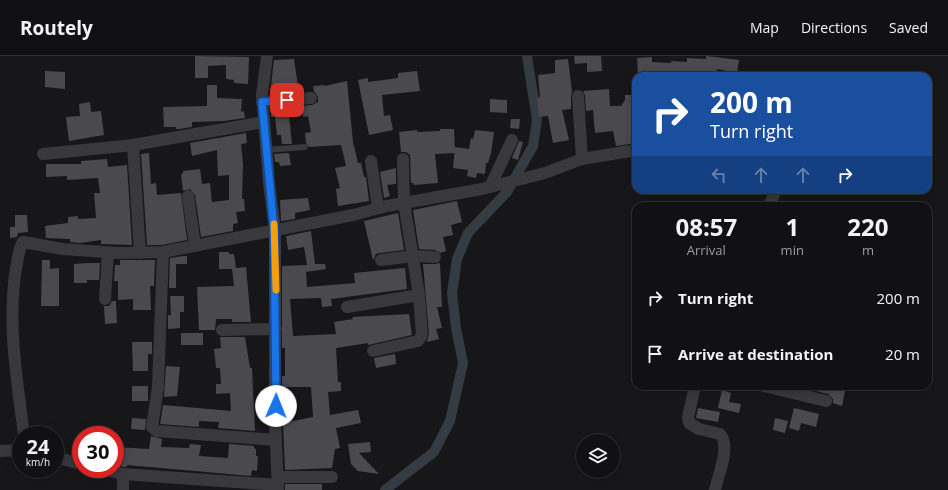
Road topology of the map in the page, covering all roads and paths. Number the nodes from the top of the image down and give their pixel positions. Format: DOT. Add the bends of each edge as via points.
graph roads {
  1 [pos="267,56"];
  2 [pos="578,96"];
  3 [pos="311,98"];
  4 [pos="262,102"];
  5 [pos="264,122"];
  6 [pos="512,140"];
  7 [pos="133,145"];
  8 [pos="305,147"];
  9 [pos="266,150"];
  10 [pos="632,151"];
  11 [pos="43,154"];
  12 [pos="403,159"];
  13 [pos="582,159"];
  14 [pos="371,161"];
  15 [pos="490,187"];
  16 [pos="188,196"];
  17 [pos="404,203"];
  18 [pos="378,208"];
  19 [pos="274,230"];
  20 [pos="194,246"];
  21 [pos="163,252"];
  22 [pos="108,253"];
  23 [pos="140,253"];
  24 [pos="414,256"];
  25 [pos="435,257"];
  26 [pos="381,260"];
  27 [pos="420,295"];
  28 [pos="105,299"];
  29 [pos="348,307"];
  30 [pos="276,329"];
  31 [pos="222,330"];
  32 [pos="373,351"];
  33 [pos="694,390"];
  34 [pos="781,390"];
  35 [pos="826,401"];
  36 [pos="23,426"];
  37 [pos="276,440"];
  38 [pos="12,450"];
  39 [pos="0,451"];
  40 [pos="124,474"];
  41 [pos="332,477"];
  42 [pos="123,478"];
  43 [pos="278,484"];
  44 [pos="123,490"];
  45 [pos="715,490"];
  1 -- 4 [label="street"];
  2 -- 13 [label="street"];
  3 -- 4 [label="street"];
  4 -- 5 [label="street"];
  5 -- 7 [label="street"];
  5 -- 9 [label="street"];
  6 -- 15 [label="street"];
  7 -- 11 [label="street"];
  7 -- 23 [label="street"];
  8 -- 9 [label="lane"];
  9 -- 19 [label="street"];
  10 -- 13 [label="street"];
  12 -- 17 [label="street"];
  13 -- 15 [label="street" via="545,173"];
  14 -- 18 [label="street"];
  15 -- 17 [label="street"];
  16 -- 20 [label="street"];
  17 -- 18 [label="street"];
  17 -- 24 [label="street"];
  18 -- 19 [label="street"];
  19 -- 20 [label="street"];
  19 -- 30 [label="street"];
  20 -- 21 [label="street"];
  21 -- 23 [label="street"];
  21 -- 37 [label="street" via="158,387 152,427 157,431"];
  22 -- 23 [label="street"];
  22 -- 28 [label="street"];
  22 -- 36 [label="street" via="62,249 28,242 21,244 13,288 11,318"];
  24 -- 25 [label="street"];
  24 -- 26 [label="street"];
  24 -- 27 [label="street"];
  27 -- 29 [label="street"];
  27 -- 32 [label="street" via="420,340"];
  30 -- 31 [label="street"];
  30 -- 37 [label="street"];
  33 -- 45 [label="street" via="689,423 699,429 720,434 724,440"];
  34 -- 35 [label="street"];
  37 -- 43 [label="street"];
  38 -- 39 [label="street"];
  40 -- 43 [label="street"];
  41 -- 43 [label="street"];
  42 -- 44 [label="street"];
}
